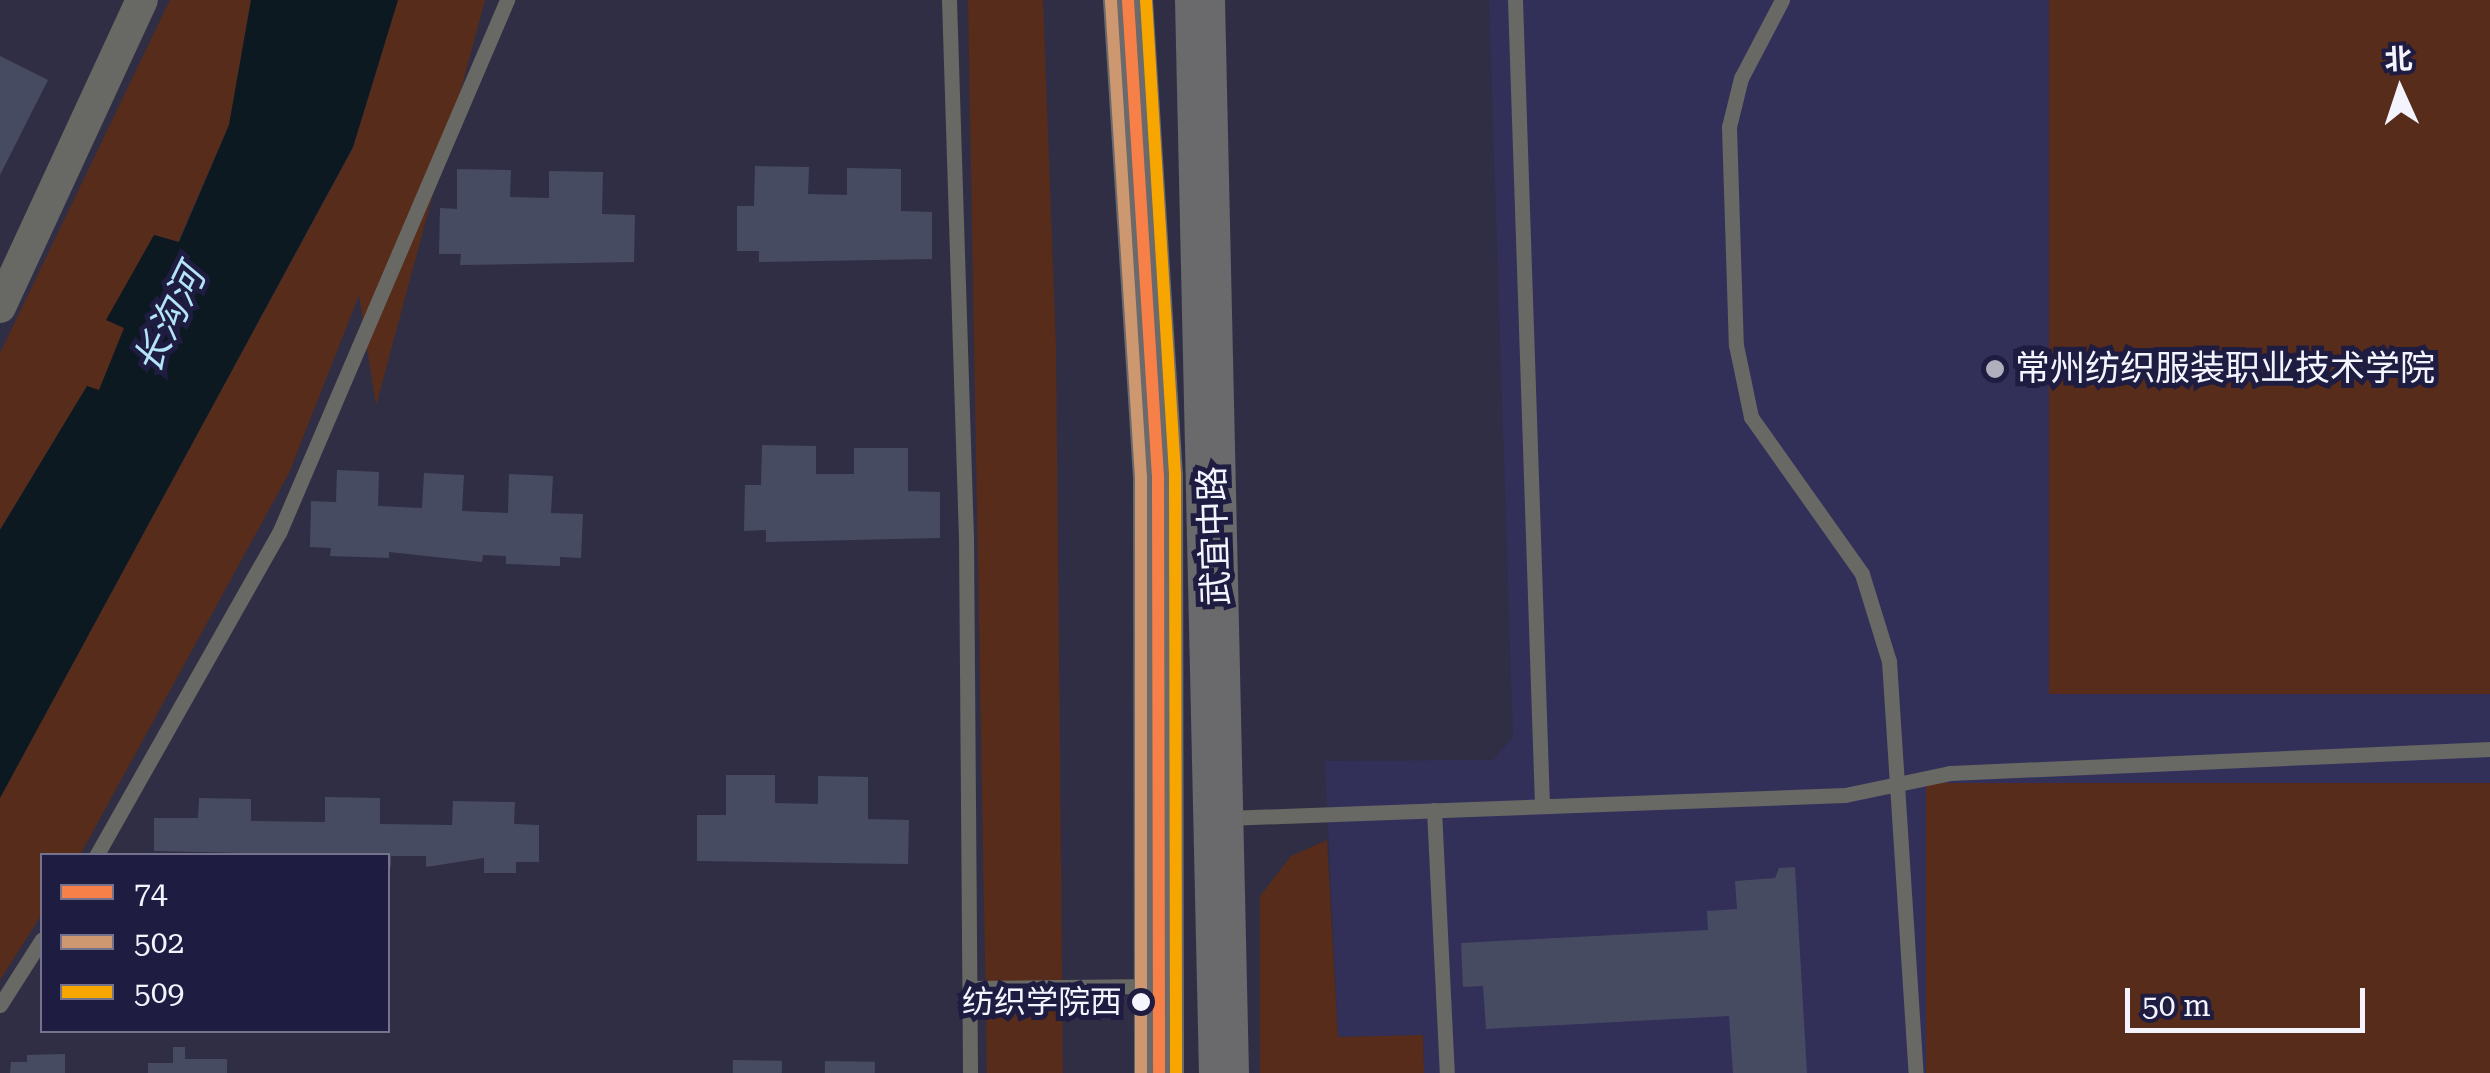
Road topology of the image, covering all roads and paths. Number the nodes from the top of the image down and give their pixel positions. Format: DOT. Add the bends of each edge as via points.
graph roads {
  1 [pos="142,0"];
  2 [pos="507,0"];
  3 [pos="950,0"];
  4 [pos="1128,0"];
  5 [pos="1200,0"];
  6 [pos="1514,0"];
  7 [pos="1782,0"];
  8 [pos="0,307"];
  9 [pos="2490,749"];
  10 [pos="1900,784"];
  11 [pos="1542,806"];
  12 [pos="1434,810"];
  13 [pos="1222,818"];
  14 [pos="98,853"];
  15 [pos="40,942"];
  16 [pos="1159,986"];
  17 [pos="970,988"];
  18 [pos="0,1005"];
  19 [pos="970,1073"];
  20 [pos="1159,1073"];
  21 [pos="1224,1073"];
  22 [pos="1447,1073"];
  23 [pos="1916,1073"];
  1 -- 8 [label="street"];
  2 -- 14 [label="lane" via="279,532"];
  3 -- 17 [label="lane"];
  4 -- 16 [label="main road, 武宜中路" via="1158,476"];
  5 -- 13 [label="main road, 武宜中路"];
  6 -- 11 [label="lane"];
  7 -- 10 [label="lane" via="1741,78 1729,127 1736,346 1751,417 1862,574 1889,660"];
  9 -- 10 [label="lane" via="1950,774"];
  10 -- 11 [label="lane" via="1845,795"];
  10 -- 23 [label="lane"];
  11 -- 12 [label="lane"];
  12 -- 13 [label="lane"];
  12 -- 22 [label="lane"];
  13 -- 21 [label="main road, 武宜中路"];
  15 -- 18 [label="lane"];
  16 -- 17 [label="lane"];
  16 -- 20 [label="main road, 武宜中路"];
  17 -- 19 [label="lane"];
}
